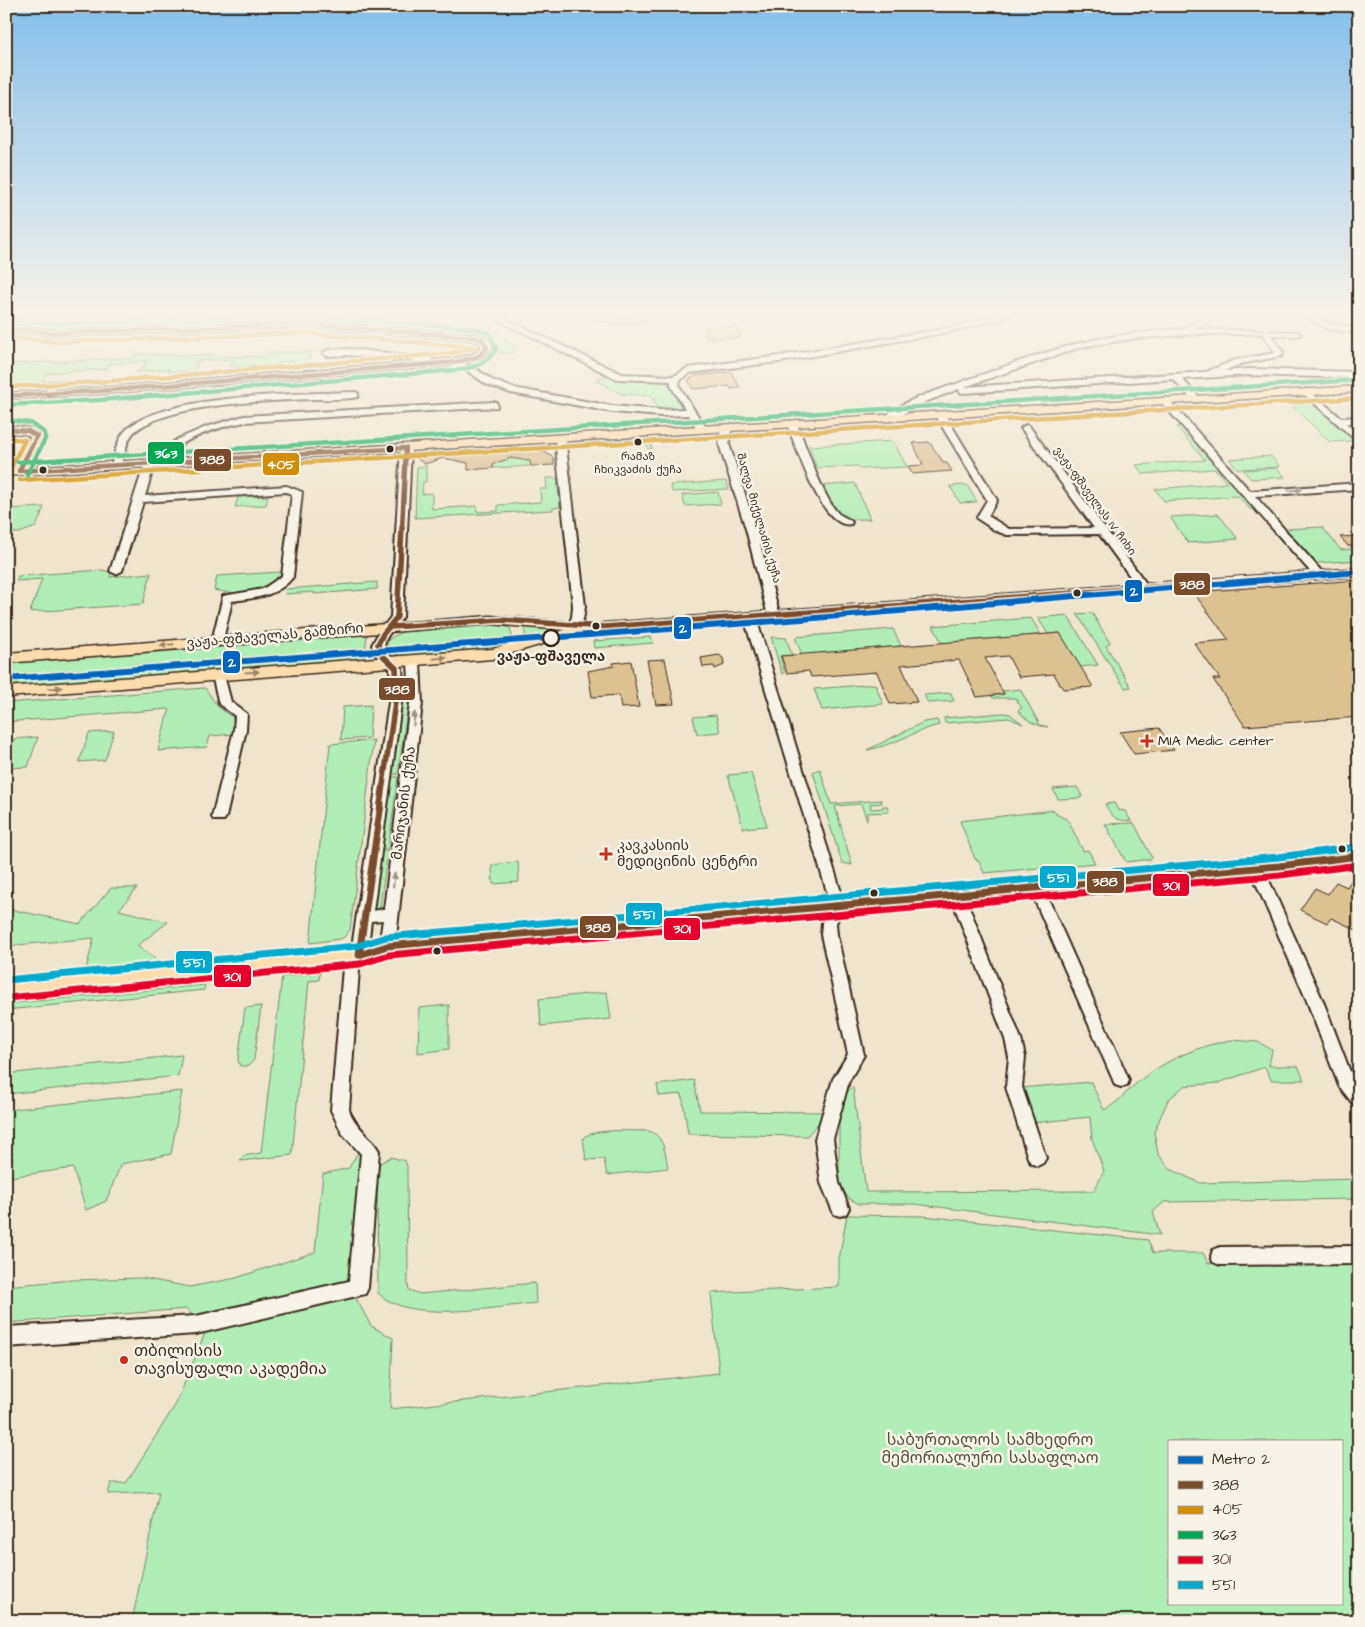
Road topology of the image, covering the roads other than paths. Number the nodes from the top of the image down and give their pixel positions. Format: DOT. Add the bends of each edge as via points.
graph roads {
  1 [pos="75,392"];
  2 [pos="520,392"];
  3 [pos="679,392"];
  4 [pos="944,392"];
  5 [pos="1190,392"];
  6 [pos="1307,392"];
  7 [pos="355,395"];
  8 [pos="6,396"];
  9 [pos="1196,399"];
  10 [pos="1165,401"];
  11 [pos="494,405"];
  12 [pos="691,412"];
  13 [pos="940,415"];
  14 [pos="889,418"];
  15 [pos="1359,420"];
  16 [pos="1338,421"];
  17 [pos="792,424"];
  18 [pos="726,428"];
  19 [pos="1026,428"];
  20 [pos="6,429"];
  21 [pos="706,429"];
  22 [pos="560,438"];
  23 [pos="1359,440"];
  24 [pos="406,448"];
  25 [pos="153,463"];
  26 [pos="116,465"];
  27 [pos="13,471"];
  28 [pos="1359,486"];
  29 [pos="1247,494"];
  30 [pos="139,499"];
  31 [pos="846,522"];
  32 [pos="1102,531"];
  33 [pos="116,571"];
  34 [pos="1359,572"];
  35 [pos="1319,575"];
  36 [pos="1144,588"];
  37 [pos="774,616"];
  38 [pos="750,618"];
  39 [pos="512,620"];
  40 [pos="574,626"];
  41 [pos="390,627"];
  42 [pos="604,627"];
  43 [pos="218,641"];
  44 [pos="508,650"];
  45 [pos="6,658"];
  46 [pos="414,661"];
  47 [pos="392,663"];
  48 [pos="218,675"];
  49 [pos="415,678"];
  50 [pos="397,679"];
  51 [pos="6,692"];
  52 [pos="219,817"];
  53 [pos="1359,856"];
  54 [pos="1256,868"];
  55 [pos="1036,887"];
  56 [pos="956,894"];
  57 [pos="838,905"];
  58 [pos="390,913"];
  59 [pos="365,914"];
  60 [pos="387,946"];
  61 [pos="359,955"];
  62 [pos="6,990"];
  63 [pos="1121,1080"];
  64 [pos="1359,1099"];
  65 [pos="1037,1158"];
  66 [pos="840,1208"];
  67 [pos="1359,1255"];
  68 [pos="1220,1256"];
  69 [pos="6,1337"];
  1 -- 8 [label="main road"];
  2 -- 12 [label="street" via="612,409"];
  3 -- 12 [label="street"];
  4 -- 14 [label="street" via="912,404"];
  5 -- 9 [label="street"];
  6 -- 9 [label="main road"];
  6 -- 16 [label="street"];
  7 -- 26 [label="street" via="229,402 165,414 130,431"];
  9 -- 10 [label="main road"];
  10 -- 13 [label="main road"];
  10 -- 29 [label="street"];
  11 -- 25 [label="street" via="244,419 220,424 172,446"];
  12 -- 21 [label="street" via="700,426"];
  13 -- 14 [label="main road"];
  13 -- 32 [label="street" via="992,500 982,517 1000,530"];
  14 -- 17 [label="main road"];
  15 -- 16 [label="street"];
  16 -- 23 [label="street"];
  17 -- 18 [label="main road"];
  17 -- 31 [label="street" via="820,492 835,516"];
  18 -- 21 [label="main road"];
  18 -- 37 [label="street, შალვა მიქელაძის ქუჩა" via="724,444"];
  19 -- 32 [label="street, ვაჟა-ფშაველას IV ჩიხი"];
  20 -- 27 [label="main road" via="28,431 37,436"];
  21 -- 22 [label="main road"];
  22 -- 24 [label="main road"];
  22 -- 40 [label="street" via="579,606"];
  24 -- 25 [label="main road"];
  24 -- 41 [label="street, მარიჯანის ქუჩა" via="397,617"];
  25 -- 26 [label="main road"];
  25 -- 30 [label="street"];
  26 -- 27 [label="main road"];
  29 -- 28 [label="street, one-way"];
  29 -- 35 [label="street"];
  30 -- 33 [label="street"];
  30 -- 43 [label="street" via="287,489 298,492 287,577 269,592 227,598"];
  32 -- 36 [label="street, ვაჟა-ფშაველას IV ჩიხი"];
  34 -- 35 [label="main road, ვაჟა-ფშაველას გამზირი"];
  35 -- 36 [label="main road, ვაჟა-ფშაველას გამზირი"];
  36 -- 37 [label="main road, ვაჟა-ფშაველას გამზირი"];
  37 -- 38 [label="main road, ვაჟა-ფშაველას გამზირი"];
  38 -- 42 [label="main road, ვაჟა-ფშაველას გამზირი"];
  38 -- 57 [label="street"];
  39 -- 40 [label="main road, ვაჟა-ფშაველას გამზირი"];
  39 -- 41 [label="main road, ვაჟა-ფშაველას გამზირი"];
  39 -- 44 [label="main road" via="519,626 520,638"];
  40 -- 42 [label="main road, ვაჟა-ფშაველას გამზირი"];
  41 -- 43 [label="main road, ვაჟა-ფშაველას გამზირი"];
  41 -- 47 [label="street, მარიჯანის ქუჩა" via="380,640 378,650"];
  42 -- 44 [label="main road, ვაჟა-ფშაველას გამზირი" via="550,637"];
  43 -- 45 [label="main road, ვაჟა-ფშაველას გამზირი, one-way"];
  46 -- 44 [label="main road, ვაჟა-ფშაველას გამზირი, one-way"];
  46 -- 47 [label="main road, ვაჟა-ფშაველას გამზირი"];
  46 -- 49 [label="street, მარიჯანის ქუჩა"];
  48 -- 47 [label="main road, ვაჟა-ფშაველას გამზირი, one-way"];
  47 -- 50 [label="street, მარიჯანის ქუჩა"];
  51 -- 48 [label="main road, ვაჟა-ფშაველას გამზირი, one-way"];
  48 -- 52 [label="street" via="225,704 241,714"];
  49 -- 50 [label="street"];
  58 -- 49 [label="street, მარიჯანის ქუჩა, one-way" via="416,703"];
  50 -- 59 [label="street, მარიჯანის ქუჩა"];
  53 -- 54 [label="main road"];
  54 -- 55 [label="main road"];
  54 -- 64 [label="street" via="1315,1001 1347,1086"];
  55 -- 56 [label="main road"];
  55 -- 63 [label="street"];
  56 -- 57 [label="main road"];
  56 -- 65 [label="street" via="1013,1039 1017,1058 1014,1087"];
  57 -- 60 [label="main road"];
  57 -- 66 [label="street" via="829,923 829,935 856,1055 841,1079 824,1139 830,1183"];
  58 -- 59 [label="street" via="376,917"];
  58 -- 60 [label="street, მარიჯანის ქუჩა"];
  59 -- 61 [label="street, მარიჯანის ქუჩა"];
  60 -- 61 [label="main road"];
  61 -- 62 [label="main road"];
  61 -- 69 [label="street, მარიჯანის ქუჩა" via="351,968 340,1110 356,1138 370,1151 358,1288 196,1325"];
  67 -- 68 [label="street"];
}
